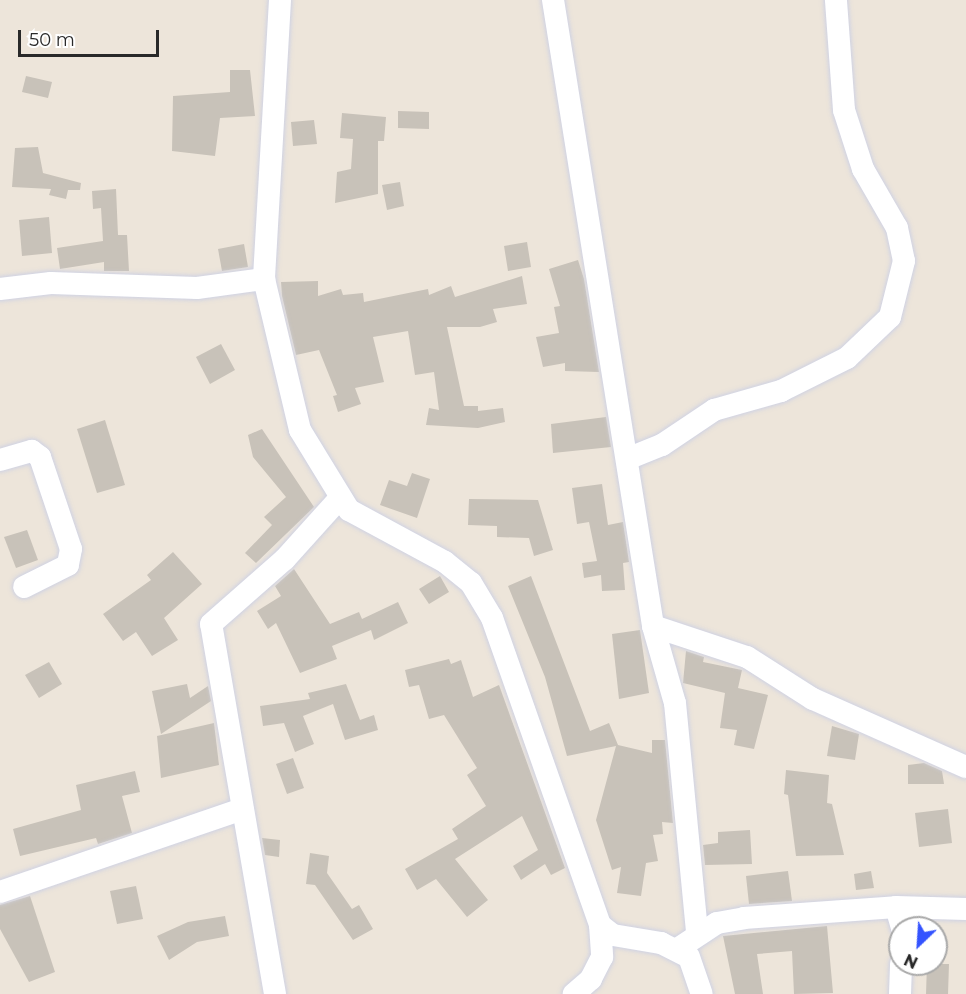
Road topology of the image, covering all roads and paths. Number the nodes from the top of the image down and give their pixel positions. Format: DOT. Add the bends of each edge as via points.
graph roads {
  1 [pos="280,0"];
  2 [pos="553,0"];
  3 [pos="836,0"];
  4 [pos="264,279"];
  5 [pos="0,289"];
  6 [pos="627,459"];
  7 [pos="0,460"];
  8 [pos="340,498"];
  9 [pos="24,587"];
  10 [pos="653,626"];
  11 [pos="966,767"];
  12 [pos="242,809"];
  13 [pos="0,892"];
  14 [pos="966,909"];
  15 [pos="914,916"];
  16 [pos="888,918"];
  17 [pos="600,925"];
  18 [pos="698,932"];
  19 [pos="676,950"];
  20 [pos="901,976"];
  21 [pos="275,994"];
  22 [pos="574,994"];
  23 [pos="702,994"];
  24 [pos="900,994"];
  1 -- 4 [label="street"];
  2 -- 6 [label="street"];
  3 -- 6 [label="street" via="844,110 863,169 897,228 904,261 890,317 847,358 781,391 714,410 662,445"];
  4 -- 5 [label="street" via="197,288 51,283"];
  4 -- 8 [label="street" via="300,430"];
  6 -- 10 [label="street"];
  7 -- 9 [label="street" via="32,451 40,457 71,549 68,565"];
  8 -- 12 [label="street" via="285,559 211,624"];
  8 -- 17 [label="street" via="349,510 445,562 483,598"];
  10 -- 11 [label="street" via="747,657 813,699"];
  10 -- 18 [label="street" via="675,703"];
  12 -- 13 [label="street"];
  12 -- 21 [label="street"];
  14 -- 15 [label="street"];
  16 -- 18 [label="street" via="744,918"];
  17 -- 19 [label="street" via="613,935"];
  17 -- 22 [label="street" via="602,957 591,979"];
  18 -- 19 [label="street"];
  19 -- 23 [label="street" via="689,957"];
  20 -- 24 [label="street"];
}
